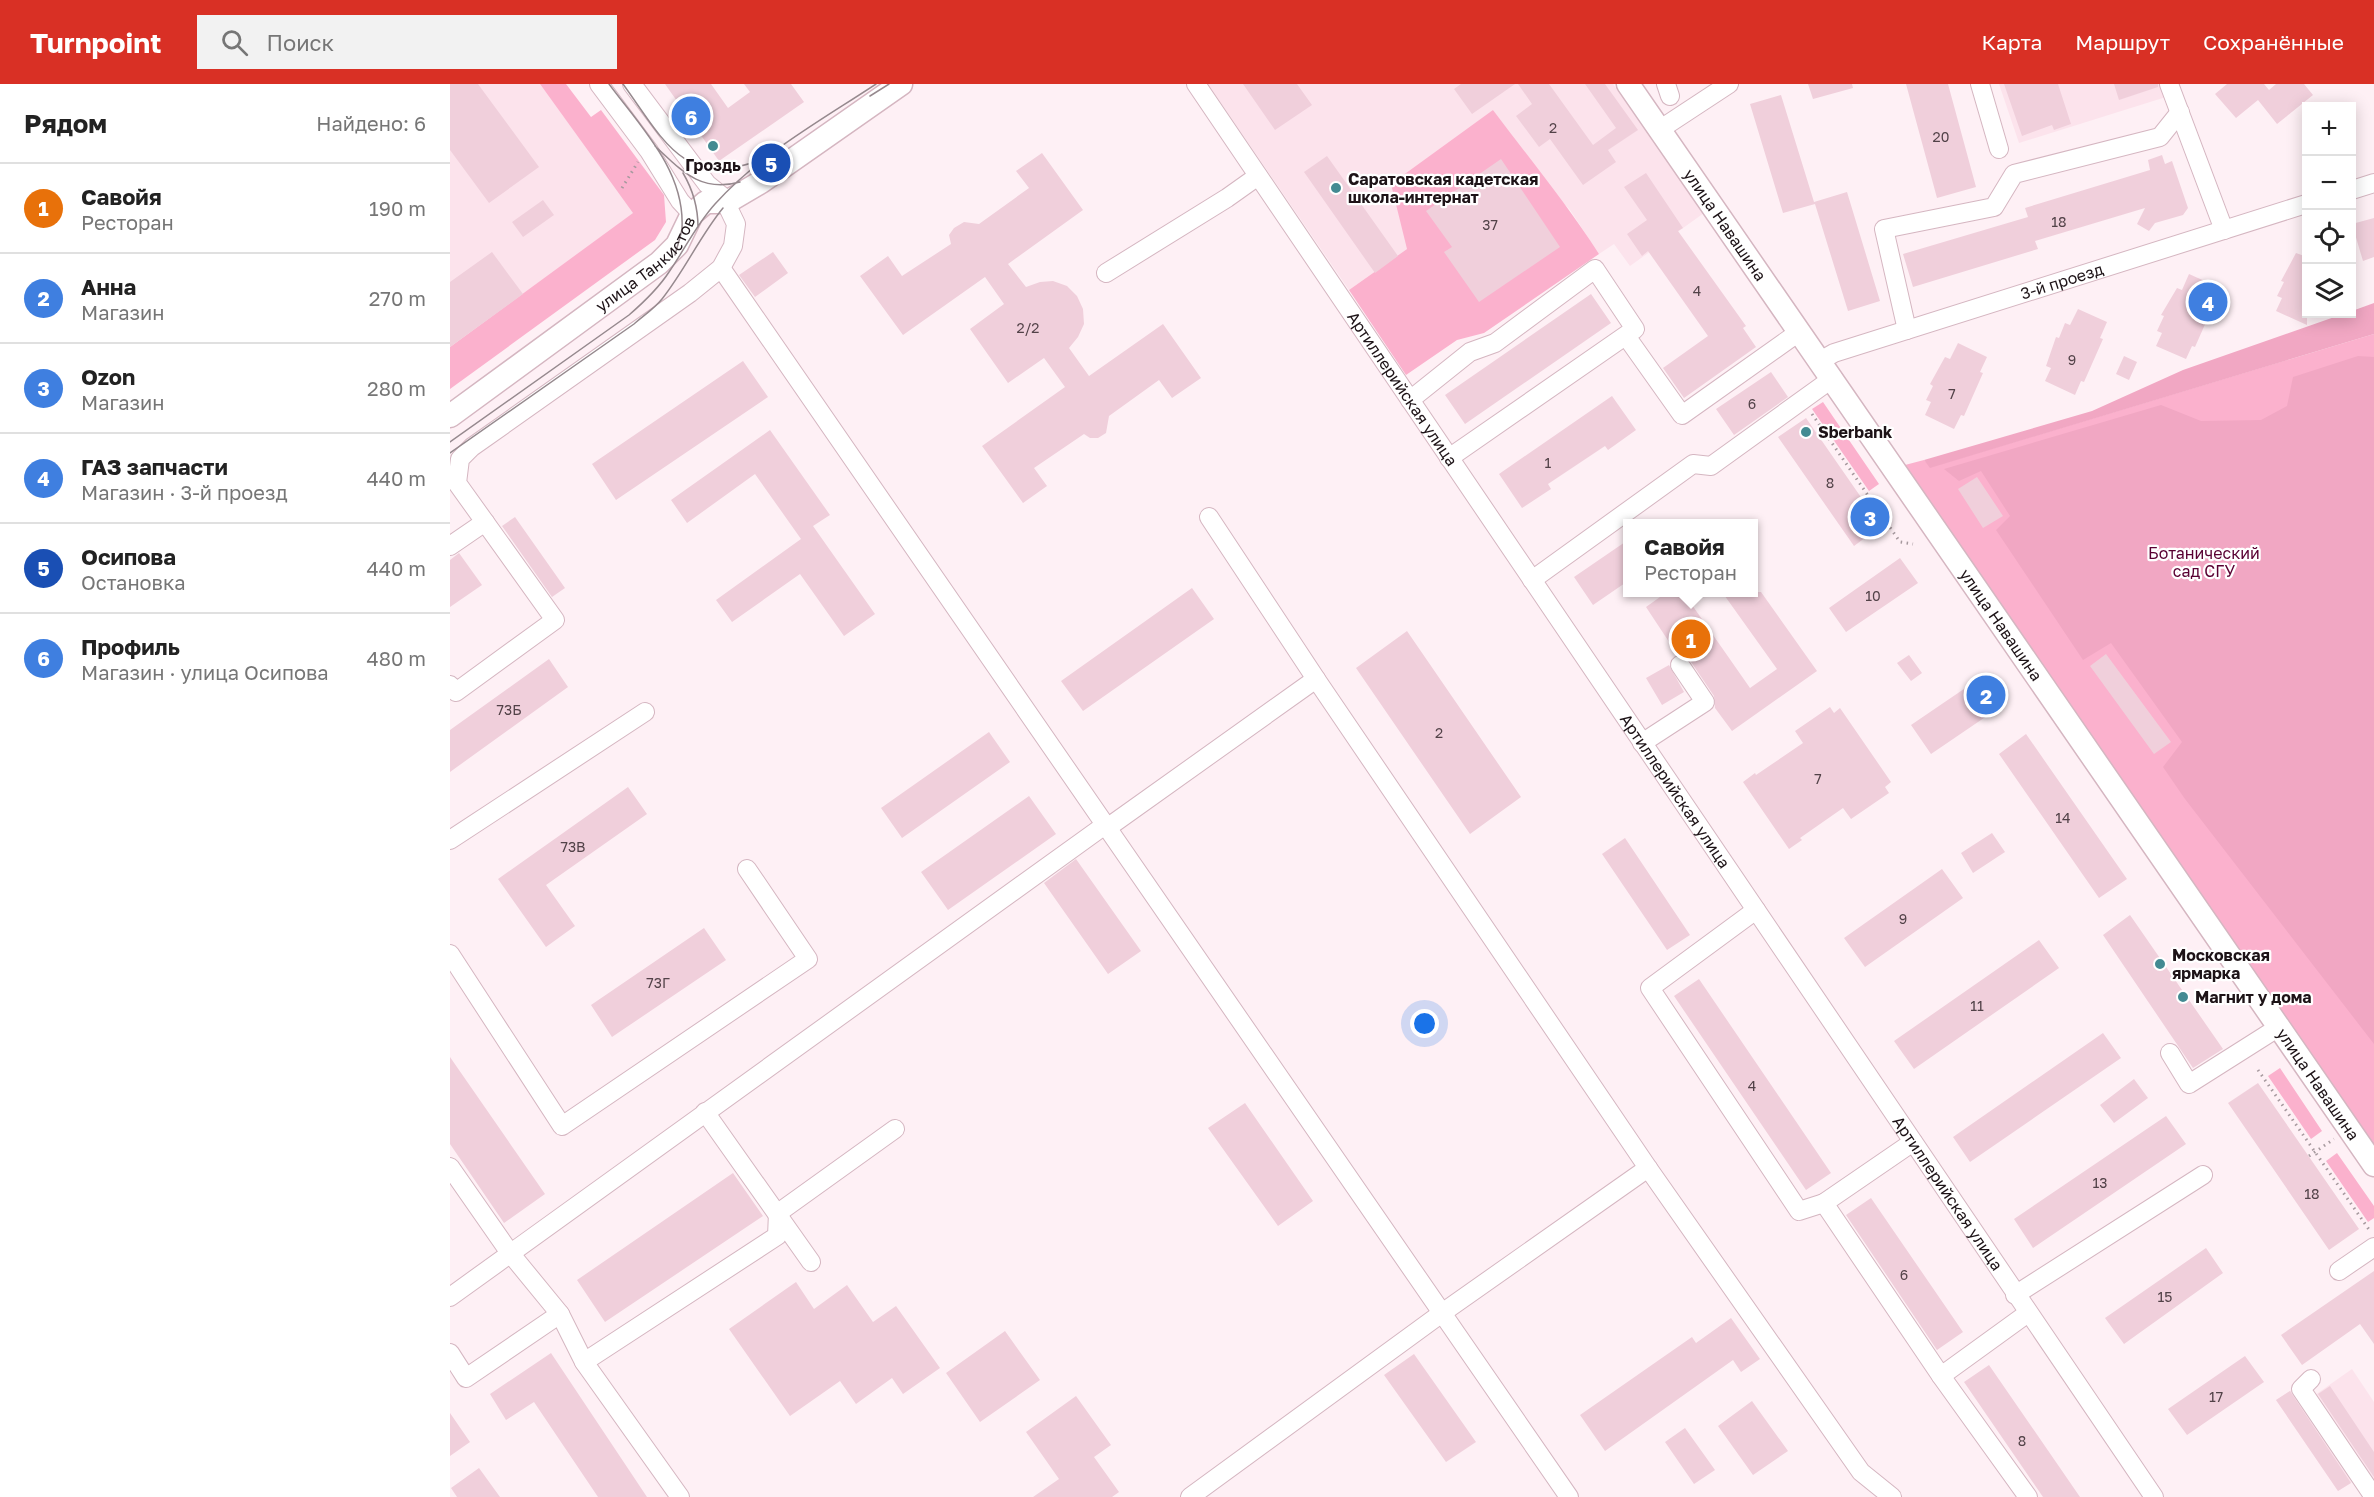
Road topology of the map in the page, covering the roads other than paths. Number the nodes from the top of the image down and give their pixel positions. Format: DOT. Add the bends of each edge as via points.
graph roads {
  1 [pos="599,84"];
  2 [pos="632,84"];
  3 [pos="901,84"];
  4 [pos="1196,84"];
  5 [pos="1628,84"];
  6 [pos="1729,84"];
  7 [pos="1980,84"];
  8 [pos="2169,84"];
  9 [pos="2180,112"];
  10 [pos="1659,130"];
  11 [pos="1999,149"];
  12 [pos="1258,176"];
  13 [pos="2374,183"];
  14 [pos="2356,189"];
  15 [pos="708,201"];
  16 [pos="2302,206"];
  17 [pos="2224,230"];
  18 [pos="721,268"];
  19 [pos="1106,273"];
  20 [pos="1907,330"];
  21 [pos="1799,332"];
  22 [pos="1626,336"];
  23 [pos="1826,370"];
  24 [pos="1410,400"];
  25 [pos="450,416"];
  26 [pos="1449,458"];
  27 [pos="1209,518"];
  28 [pos="485,522"];
  29 [pos="450,546"];
  30 [pos="1532,580"];
  31 [pos="1680,665"];
  32 [pos="1316,679"];
  33 [pos="450,686"];
  34 [pos="645,712"];
  35 [pos="1642,743"];
  36 [pos="1106,826"];
  37 [pos="450,840"];
  38 [pos="747,869"];
  39 [pos="1756,910"];
  40 [pos="450,954"];
  41 [pos="2279,1027"];
  42 [pos="2169,1053"];
  43 [pos="705,1112"];
  44 [pos="895,1129"];
  45 [pos="1913,1142"];
  46 [pos="2374,1165"];
  47 [pos="450,1167"];
  48 [pos="1648,1168"];
  49 [pos="2203,1175"];
  50 [pos="1824,1203"];
  51 [pos="778,1213"];
  52 [pos="2374,1247"];
  53 [pos="510,1252"];
  54 [pos="811,1262"];
  55 [pos="2339,1271"];
  56 [pos="2015,1295"];
  57 [pos="450,1297"];
  58 [pos="1442,1312"];
  59 [pos="2028,1313"];
  60 [pos="560,1314"];
  61 [pos="450,1353"];
  62 [pos="584,1362"];
  63 [pos="1941,1376"];
  64 [pos="2311,1379"];
  65 [pos="680,1497"];
  66 [pos="1190,1497"];
  67 [pos="1569,1497"];
  68 [pos="1892,1497"];
  69 [pos="2028,1497"];
  70 [pos="2154,1497"];
  71 [pos="2374,1497"];
  1 -- 15 [label="street" via="680,201"];
  2 -- 15 [label="street"];
  3 -- 15 [label="main road" via="761,182"];
  4 -- 12 [label="street, Артиллерийская улица"];
  5 -- 10 [label="main road, улица Навашина"];
  6 -- 10 [label="street"];
  7 -- 11 [label="street"];
  8 -- 9 [label="street"];
  9 -- 17 [label="street"];
  9 -- 20 [label="street" via="2160,137 2014,174 1994,207 1884,229"];
  10 -- 21 [label="main road, улица Навашина"];
  12 -- 19 [label="street"];
  12 -- 24 [label="street, Артиллерийская улица"];
  13 -- 14 [label="street"];
  15 -- 18 [label="street" via="736,224 734,246"];
  15 -- 25 [label="main road, улица Танкистов" via="659,263"];
  16 -- 17 [label="street, 3-й проезд"];
  17 -- 20 [label="street, 3-й проезд"];
  18 -- 28 [label="street" via="460,459 457,483"];
  18 -- 36 [label="street"];
  20 -- 23 [label="street, 3-й проезд" via="1834,353"];
  21 -- 22 [label="street" via="1682,415"];
  21 -- 23 [label="main road, улица Навашина"];
  22 -- 24 [label="street" via="1635,329 1595,269 1495,343 1470,352"];
  22 -- 26 [label="street"];
  23 -- 30 [label="street, 3-й проезд" via="1712,466 1693,464"];
  23 -- 41 [label="main road, улица Навашина"];
  24 -- 26 [label="street, Артиллерийская улица"];
  26 -- 30 [label="street, Артиллерийская улица"];
  27 -- 32 [label="street"];
  28 -- 29 [label="street"];
  28 -- 33 [label="street" via="555,620 456,692"];
  30 -- 35 [label="street, Артиллерийская улица"];
  31 -- 35 [label="street" via="1705,702"];
  32 -- 36 [label="street"];
  32 -- 48 [label="street"];
  34 -- 37 [label="street"];
  35 -- 39 [label="street, Артиллерийская улица"];
  36 -- 43 [label="street"];
  36 -- 58 [label="street"];
  38 -- 40 [label="street" via="808,959 562,1126"];
  39 -- 45 [label="street, Артиллерийская улица"];
  39 -- 50 [label="street" via="1650,988 1798,1211"];
  41 -- 42 [label="street" via="2189,1084"];
  41 -- 46 [label="main road, улица Навашина"];
  43 -- 51 [label="street"];
  43 -- 53 [label="street"];
  44 -- 51 [label="street"];
  45 -- 50 [label="street"];
  45 -- 56 [label="street, Артиллерийская улица"];
  47 -- 53 [label="street"];
  48 -- 58 [label="street"];
  48 -- 68 [label="street" via="1861,1472"];
  49 -- 56 [label="street"];
  50 -- 63 [label="street"];
  51 -- 54 [label="street"];
  51 -- 62 [label="street" via="777,1236"];
  52 -- 55 [label="street"];
  53 -- 57 [label="street"];
  53 -- 60 [label="street"];
  56 -- 59 [label="street, Артиллерийская улица"];
  58 -- 66 [label="street"];
  58 -- 67 [label="street"];
  59 -- 63 [label="street"];
  59 -- 70 [label="street, Артиллерийская улица"];
  60 -- 61 [label="street" via="466,1378"];
  60 -- 62 [label="street"];
  62 -- 65 [label="street"];
  63 -- 69 [label="street"];
  64 -- 71 [label="street" via="2301,1389"];
}
